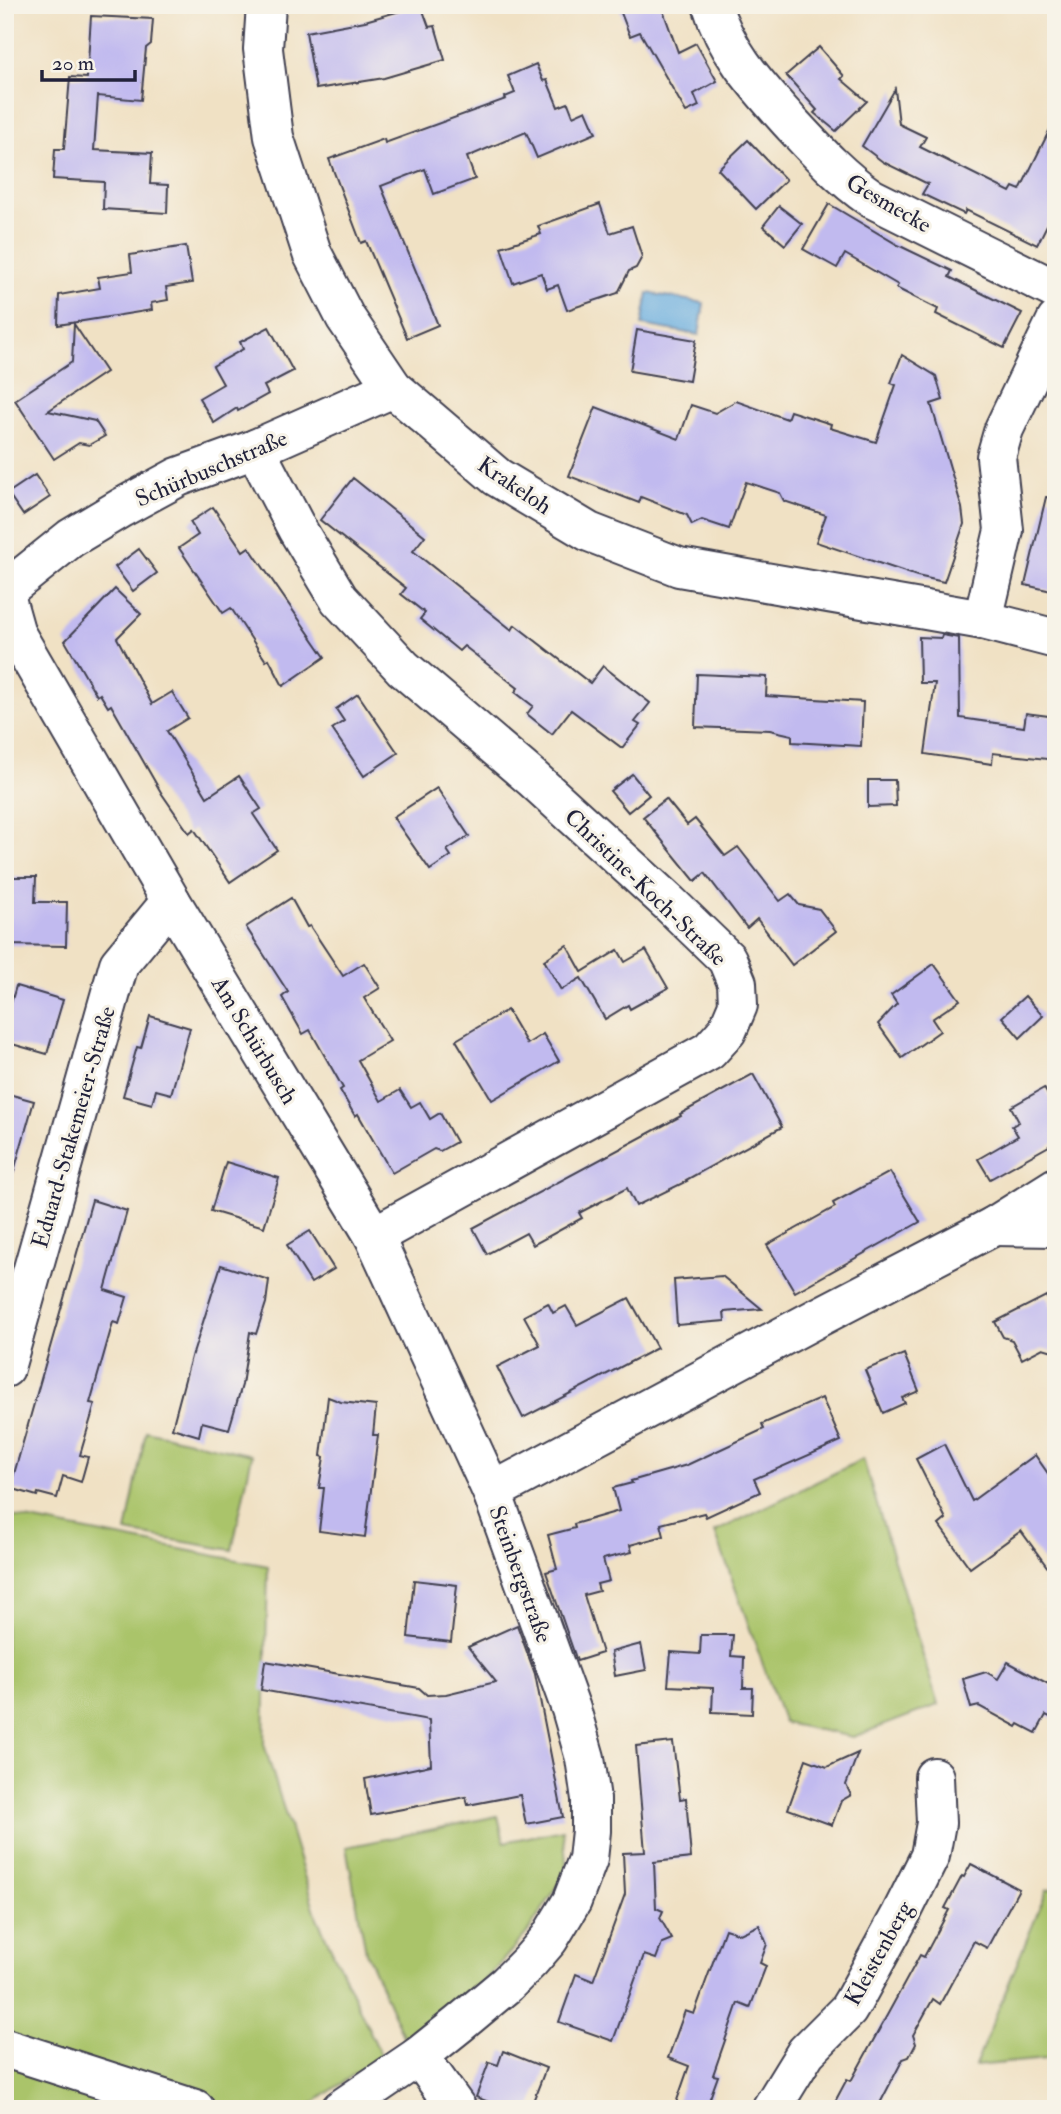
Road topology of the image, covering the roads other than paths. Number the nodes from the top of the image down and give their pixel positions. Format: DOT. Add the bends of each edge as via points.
graph roads {
  1 [pos="265,5"];
  2 [pos="712,5"];
  3 [pos="1056,290"];
  4 [pos="1056,321"];
  5 [pos="393,388"];
  6 [pos="255,449"];
  7 [pos="5,593"];
  8 [pos="983,620"];
  9 [pos="1056,639"];
  10 [pos="171,901"];
  11 [pos="1056,1187"];
  12 [pos="994,1226"];
  13 [pos="1056,1227"];
  14 [pos="374,1236"];
  15 [pos="5,1368"];
  16 [pos="492,1492"];
  17 [pos="934,1777"];
  18 [pos="5,2048"];
  19 [pos="419,2056"];
  20 [pos="195,2109"];
  21 [pos="341,2109"];
  22 [pos="457,2109"];
  23 [pos="771,2109"];
  1 -- 5 [label="street, Krakeloh" via="263,49 274,137 295,204 312,253 345,317"];
  2 -- 3 [label="street, Gesmecke" via="747,74 850,183"];
  4 -- 8 [label="street" via="1004,429 996,457 1004,530"];
  5 -- 6 [label="street, Schürbuschstraße"];
  5 -- 8 [label="street, Krakeloh" via="497,477 589,533 679,567"];
  6 -- 7 [label="street, Schürbuschstraße" via="178,477 121,508 71,538"];
  6 -- 14 [label="street, Christine-Koch-Straße" via="339,599 403,668 669,903 727,959 737,982 738,1005 727,1031 709,1051"];
  7 -- 10 [label="street, Am Schürbusch" via="16,634"];
  8 -- 9 [label="street, Krakeloh"];
  10 -- 14 [label="street, Am Schürbusch"];
  10 -- 15 [label="street, Eduard-Stakemeier-Straße" via="119,964"];
  11 -- 12 [label="street, Steinbergstraße"];
  12 -- 13 [label="street, Steinbergstraße"];
  12 -- 16 [label="street, Steinbergstraße"];
  14 -- 16 [label="street, Am Schürbusch"];
  16 -- 19 [label="street, Steinbergstraße" via="579,1735 592,1799 588,1859 572,1901 542,1947 507,1984"];
  17 -- 23 [label="street, Kleistenberg" via="936,1823 926,1865 848,2010 806,2052"];
  18 -- 20 [label="street"];
  19 -- 21 [label="street, Steinbergstraße"];
  19 -- 22 [label="street"];
}
